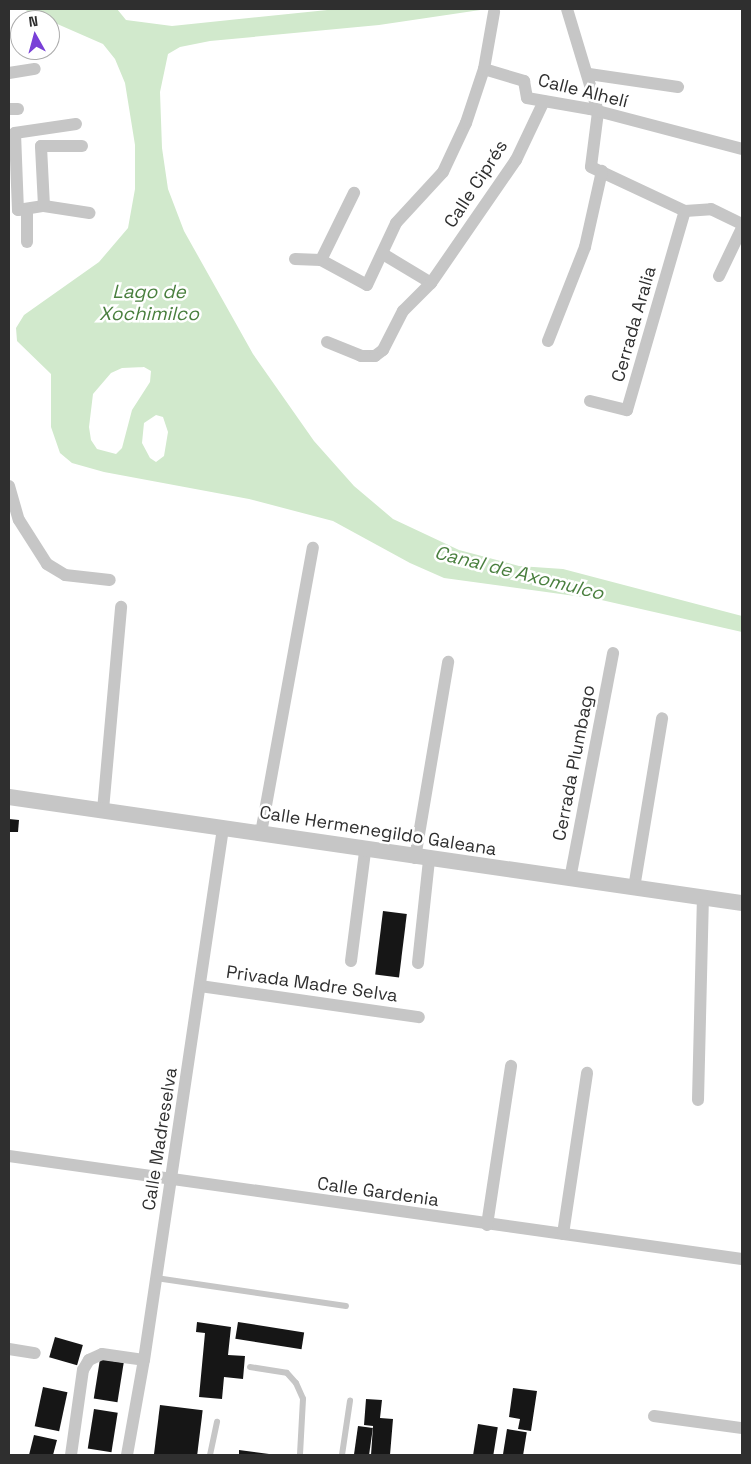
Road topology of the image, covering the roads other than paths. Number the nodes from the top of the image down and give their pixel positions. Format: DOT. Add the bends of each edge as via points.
graph roads {
  1 [pos="567,9"];
  2 [pos="494,12"];
  3 [pos="34,69"];
  4 [pos="484,69"];
  5 [pos="9,73"];
  6 [pos="589,74"];
  7 [pos="678,87"];
  8 [pos="544,101"];
  9 [pos="598,112"];
  10 [pos="76,124"];
  11 [pos="82,146"];
  12 [pos="742,149"];
  13 [pos="602,171"];
  14 [pos="13,181"];
  15 [pos="354,193"];
  16 [pos="44,206"];
  17 [pos="27,210"];
  18 [pos="685,211"];
  19 [pos="89,213"];
  20 [pos="742,224"];
  21 [pos="742,228"];
  22 [pos="27,242"];
  23 [pos="383,254"];
  24 [pos="295,259"];
  25 [pos="321,260"];
  26 [pos="719,276"];
  27 [pos="431,283"];
  28 [pos="548,341"];
  29 [pos="327,342"];
  30 [pos="590,401"];
  31 [pos="9,486"];
  32 [pos="10,503"];
  33 [pos="313,548"];
  34 [pos="110,580"];
  35 [pos="121,607"];
  36 [pos="613,653"];
  37 [pos="448,662"];
  38 [pos="662,718"];
  39 [pos="9,797"];
  40 [pos="103,810"];
  41 [pos="224,828"];
  42 [pos="261,833"];
  43 [pos="365,850"];
  44 [pos="422,859"];
  45 [pos="570,879"];
  46 [pos="634,888"];
  47 [pos="703,898"];
  48 [pos="742,903"];
  49 [pos="351,961"];
  50 [pos="418,962"];
  51 [pos="200,986"];
  52 [pos="419,1017"];
  53 [pos="511,1066"];
  54 [pos="588,1073"];
  55 [pos="698,1100"];
  56 [pos="9,1156"];
  57 [pos="171,1181"];
  58 [pos="487,1225"];
  59 [pos="563,1234"];
  60 [pos="742,1259"];
  61 [pos="156,1278"];
  62 [pos="346,1306"];
  63 [pos="9,1349"];
  64 [pos="35,1353"];
  65 [pos="144,1360"];
  66 [pos="250,1368"];
  67 [pos="350,1401"];
  68 [pos="654,1416"];
  69 [pos="216,1422"];
  70 [pos="742,1428"];
  71 [pos="70,1455"];
  72 [pos="127,1455"];
  73 [pos="210,1455"];
  74 [pos="300,1455"];
  75 [pos="342,1455"];
  1 -- 6 [label="street"];
  2 -- 4 [label="street"];
  3 -- 5 [label="street"];
  4 -- 8 [label="street, Calle Alhelí" via="524,81 527,98"];
  4 -- 23 [label="street" via="466,123 443,172 396,224"];
  6 -- 7 [label="street"];
  6 -- 9 [label="street"];
  8 -- 9 [label="street, Calle Alhelí"];
  8 -- 27 [label="street, Calle Ciprés" via="516,160"];
  9 -- 12 [label="street, Calle Alhelí"];
  9 -- 13 [label="street" via="591,167"];
  10 -- 14 [label="street" via="15,134"];
  11 -- 16 [label="street" via="41,146"];
  13 -- 18 [label="street"];
  13 -- 28 [label="street" via="585,247"];
  14 -- 17 [label="street" via="18,210"];
  15 -- 25 [label="street"];
  16 -- 17 [label="street"];
  16 -- 19 [label="street"];
  17 -- 22 [label="street"];
  18 -- 20 [label="street" via="711,209"];
  18 -- 30 [label="street, Cerrada Aralia" via="627,410"];
  21 -- 26 [label="street"];
  23 -- 25 [label="street" via="367,285"];
  23 -- 27 [label="street"];
  24 -- 25 [label="street"];
  27 -- 29 [label="street, Calle Ciprés" via="403,311 390,338 375,356 361,356"];
  31 -- 32 [label="street"];
  32 -- 34 [label="street" via="47,564 65,575"];
  33 -- 42 [label="street"];
  35 -- 40 [label="street"];
  36 -- 45 [label="street, Cerrada Plumbago"];
  37 -- 44 [label="street"];
  38 -- 46 [label="street"];
  39 -- 40 [label="street, Calle Hermenegildo Galeana"];
  40 -- 41 [label="street, Calle Hermenegildo Galeana"];
  41 -- 42 [label="street, Calle Hermenegildo Galeana"];
  41 -- 51 [label="street, Calle Madreselva"];
  42 -- 43 [label="street, Calle Hermenegildo Galeana"];
  43 -- 44 [label="street, Calle Hermenegildo Galeana"];
  43 -- 49 [label="street"];
  44 -- 45 [label="street, Calle Hermenegildo Galeana"];
  44 -- 50 [label="street"];
  45 -- 46 [label="street, Calle Hermenegildo Galeana"];
  46 -- 47 [label="street, Calle Hermenegildo Galeana"];
  47 -- 48 [label="street, Calle Hermenegildo Galeana"];
  47 -- 55 [label="street"];
  51 -- 52 [label="street, Privada Madre Selva"];
  51 -- 57 [label="street, Calle Madreselva"];
  53 -- 58 [label="street"];
  54 -- 59 [label="street"];
  56 -- 57 [label="street, Calle Gardenia"];
  57 -- 58 [label="street, Calle Gardenia"];
  57 -- 61 [label="street, Calle Madreselva"];
  58 -- 59 [label="street, Calle Gardenia"];
  59 -- 60 [label="street, Calle Gardenia"];
  61 -- 62 [label="lane"];
  61 -- 65 [label="street, Calle Madreselva"];
  63 -- 64 [label="street"];
  65 -- 71 [label="street" via="102,1354 89,1360 83,1370"];
  65 -- 72 [label="street, Calle Madreselva"];
  66 -- 74 [label="lane" via="287,1373 296,1383 303,1399"];
  67 -- 75 [label="lane"];
  68 -- 70 [label="street"];
  69 -- 73 [label="lane"];
}
